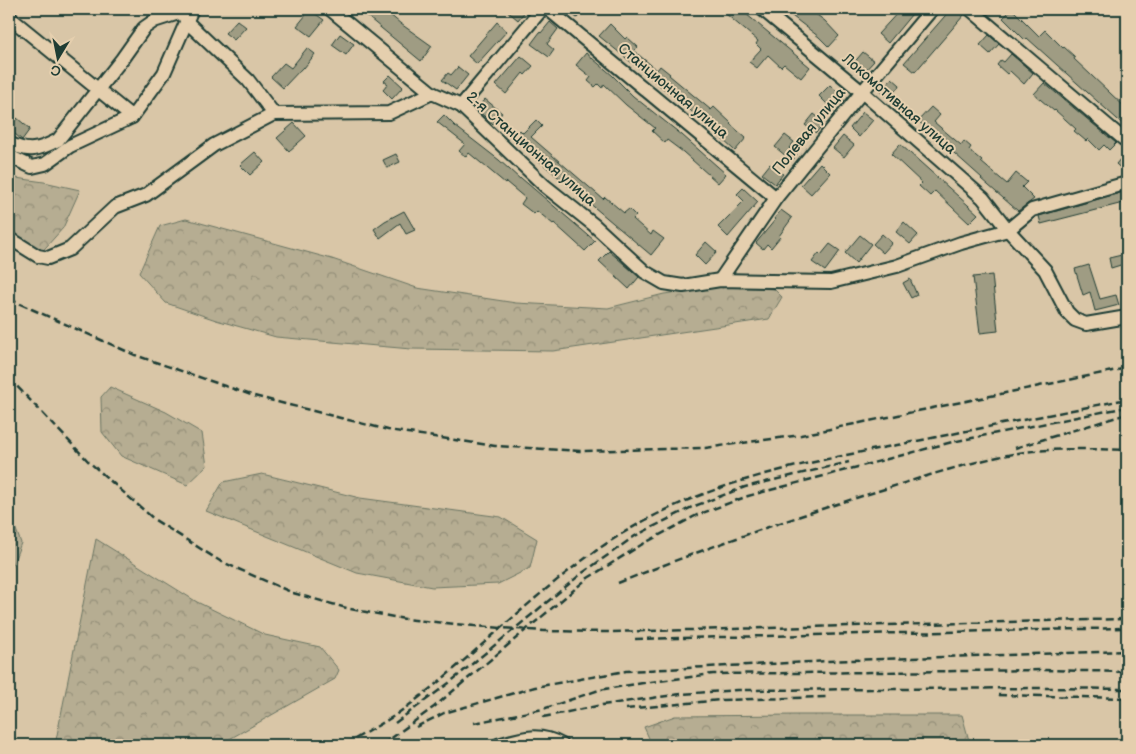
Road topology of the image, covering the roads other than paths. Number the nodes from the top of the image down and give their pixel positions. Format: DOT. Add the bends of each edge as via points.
graph roads {
  1 [pos="330,9"];
  2 [pos="542,9"];
  3 [pos="548,9"];
  4 [pos="762,9"];
  5 [pos="932,9"];
  6 [pos="970,9"];
  7 [pos="185,13"];
  8 [pos="9,17"];
  9 [pos="98,90"];
  10 [pos="862,92"];
  11 [pos="432,93"];
  12 [pos="461,106"];
  13 [pos="274,114"];
  14 [pos="132,117"];
  15 [pos="1127,142"];
  16 [pos="9,143"];
  17 [pos="9,156"];
  18 [pos="1127,183"];
  19 [pos="776,198"];
  20 [pos="1008,230"];
  21 [pos="9,238"];
  22 [pos="720,280"];
  23 [pos="1127,316"];
  24 [pos="498,745"];
  25 [pos="562,745"];
  1 -- 11 [label="street, 2-я Станционная улица"];
  2 -- 12 [label="street"];
  3 -- 19 [label="street, Станционная улица"];
  4 -- 10 [label="street, Локомотивная улица"];
  5 -- 10 [label="street, Полевая улица"];
  6 -- 15 [label="street"];
  7 -- 9 [label="street" via="154,21 144,28"];
  7 -- 13 [label="street" via="248,80"];
  7 -- 14 [label="street" via="164,73"];
  8 -- 9 [label="street"];
  9 -- 14 [label="street"];
  9 -- 16 [label="street" via="58,140 43,148 27,150"];
  10 -- 19 [label="street, Полевая улица"];
  10 -- 20 [label="street, Локомотивная улица" via="983,198"];
  11 -- 12 [label="street, 2-я Станционная улица"];
  11 -- 13 [label="street" via="389,112"];
  12 -- 22 [label="street, 2-я Станционная улица" via="545,186 645,272 664,283 683,286"];
  13 -- 21 [label="street" via="214,145 146,195 115,207 70,249 48,258 38,256"];
  14 -- 17 [label="street" via="70,146 45,164 32,167"];
  18 -- 20 [label="street" via="1032,210"];
  19 -- 22 [label="street, Полевая улица"];
  20 -- 22 [label="street, 2-я Станционная улица" via="897,266 831,282"];
  20 -- 23 [label="street, Локомотивная улица" via="1045,270 1067,312 1075,320 1086,324"];
  24 -- 25 [label="street" via="526,736"];
}
